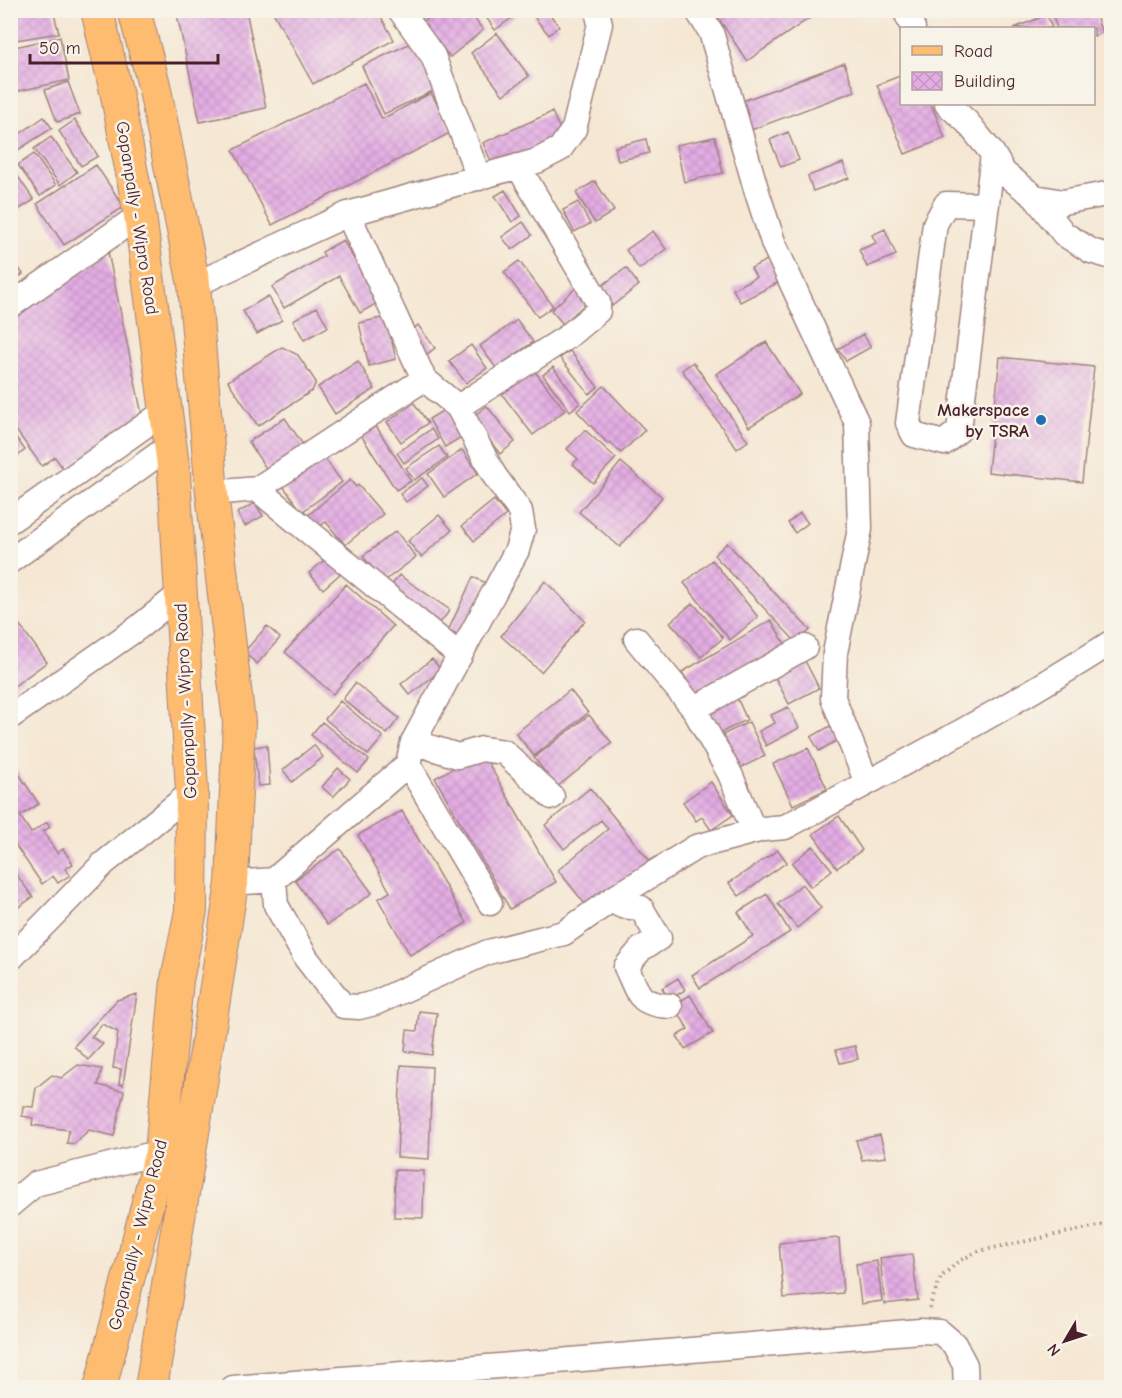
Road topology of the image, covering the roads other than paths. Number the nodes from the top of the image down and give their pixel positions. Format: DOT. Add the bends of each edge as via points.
graph roads {
  1 [pos="97,10"];
  2 [pos="134,10"];
  3 [pos="400,10"];
  4 [pos="597,10"];
  5 [pos="697,10"];
  6 [pos="905,10"];
  7 [pos="913,27"];
  8 [pos="154,85"];
  9 [pos="116,91"];
  10 [pos="948,105"];
  11 [pos="993,154"];
  12 [pos="518,166"];
  13 [pos="480,178"];
  14 [pos="1112,194"];
  15 [pos="1035,197"];
  16 [pos="987,205"];
  17 [pos="348,214"];
  18 [pos="140,215"];
  19 [pos="1112,257"];
  20 [pos="194,285"];
  21 [pos="10,306"];
  22 [pos="424,379"];
  23 [pos="458,406"];
  24 [pos="167,410"];
  25 [pos="171,445"];
  26 [pos="257,489"];
  27 [pos="212,493"];
  28 [pos="10,521"];
  29 [pos="10,561"];
  30 [pos="181,593"];
  31 [pos="636,639"];
  32 [pos="1112,642"];
  33 [pos="805,647"];
  34 [pos="460,656"];
  35 [pos="694,709"];
  36 [pos="10,717"];
  37 [pos="411,753"];
  38 [pos="867,783"];
  39 [pos="192,792"];
  40 [pos="552,796"];
  41 [pos="754,831"];
  42 [pos="274,880"];
  43 [pos="232,883"];
  44 [pos="611,900"];
  45 [pos="490,903"];
  46 [pos="10,959"];
  47 [pos="670,1006"];
  48 [pos="161,1152"];
  49 [pos="10,1204"];
  50 [pos="100,1388"];
  51 [pos="150,1388"];
  52 [pos="233,1388"];
  53 [pos="966,1388"];
  1 -- 9 [label="main road, Gopanpally - Wipro Road"];
  2 -- 8 [label="main road, Gopanpally - Wipro Road"];
  3 -- 13 [label="street" via="433,56"];
  4 -- 12 [label="street" via="600,24 574,129 560,148"];
  5 -- 38 [label="street" via="711,32 774,245 858,423 860,529 835,653 833,698"];
  6 -- 7 [label="street"];
  8 -- 9 [label="main road"];
  8 -- 20 [label="main road, Gopanpally - Wipro Road"];
  9 -- 18 [label="main road, Gopanpally - Wipro Road"];
  10 -- 11 [label="street"];
  11 -- 15 [label="street" via="1004,173"];
  11 -- 16 [label="street"];
  12 -- 13 [label="street"];
  12 -- 23 [label="street" via="598,302 598,311 567,337"];
  13 -- 17 [label="street"];
  14 -- 15 [label="street" via="1063,202"];
  15 -- 19 [label="street" via="1064,234 1091,251"];
  16 -- 16 [label="street" via="959,430 944,443 914,435 908,423 935,224 946,204"];
  17 -- 20 [label="street"];
  17 -- 22 [label="street"];
  18 -- 21 [label="street"];
  18 -- 24 [label="main road, Gopanpally - Wipro Road"];
  20 -- 27 [label="main road, Gopanpally - Wipro Road"];
  22 -- 23 [label="street"];
  22 -- 26 [label="street"];
  23 -- 34 [label="street" via="494,475 520,511 523,530 517,550"];
  24 -- 25 [label="main road, Gopanpally - Wipro Road"];
  24 -- 28 [label="street"];
  25 -- 29 [label="street"];
  25 -- 30 [label="main road, Gopanpally - Wipro Road"];
  26 -- 27 [label="street"];
  26 -- 34 [label="street"];
  27 -- 43 [label="main road, Gopanpally - Wipro Road" via="239,722"];
  30 -- 36 [label="street"];
  30 -- 39 [label="main road, Gopanpally - Wipro Road"];
  31 -- 35 [label="street"];
  32 -- 38 [label="street"];
  33 -- 35 [label="street"];
  34 -- 37 [label="street"];
  35 -- 41 [label="street" via="730,774"];
  37 -- 40 [label="street" via="458,756 482,749 504,752"];
  37 -- 42 [label="street"];
  37 -- 45 [label="street"];
  38 -- 41 [label="street" via="785,827"];
  39 -- 46 [label="street" via="103,864"];
  39 -- 48 [label="main road, Gopanpally - Wipro Road" via="191,911 177,980"];
  41 -- 44 [label="street" via="696,847"];
  42 -- 43 [label="street"];
  42 -- 44 [label="street" via="276,905 306,958 343,1006 359,1007 488,952 564,933"];
  43 -- 51 [label="main road, Gopanpally - Wipro Road"];
  44 -- 47 [label="street" via="641,908 659,938 641,949 626,968 643,1000"];
  48 -- 49 [label="street" via="35,1184"];
  48 -- 50 [label="main road, Gopanpally - Wipro Road"];
  52 -- 53 [label="street" via="920,1331 940,1332 954,1344 965,1365"];
}
